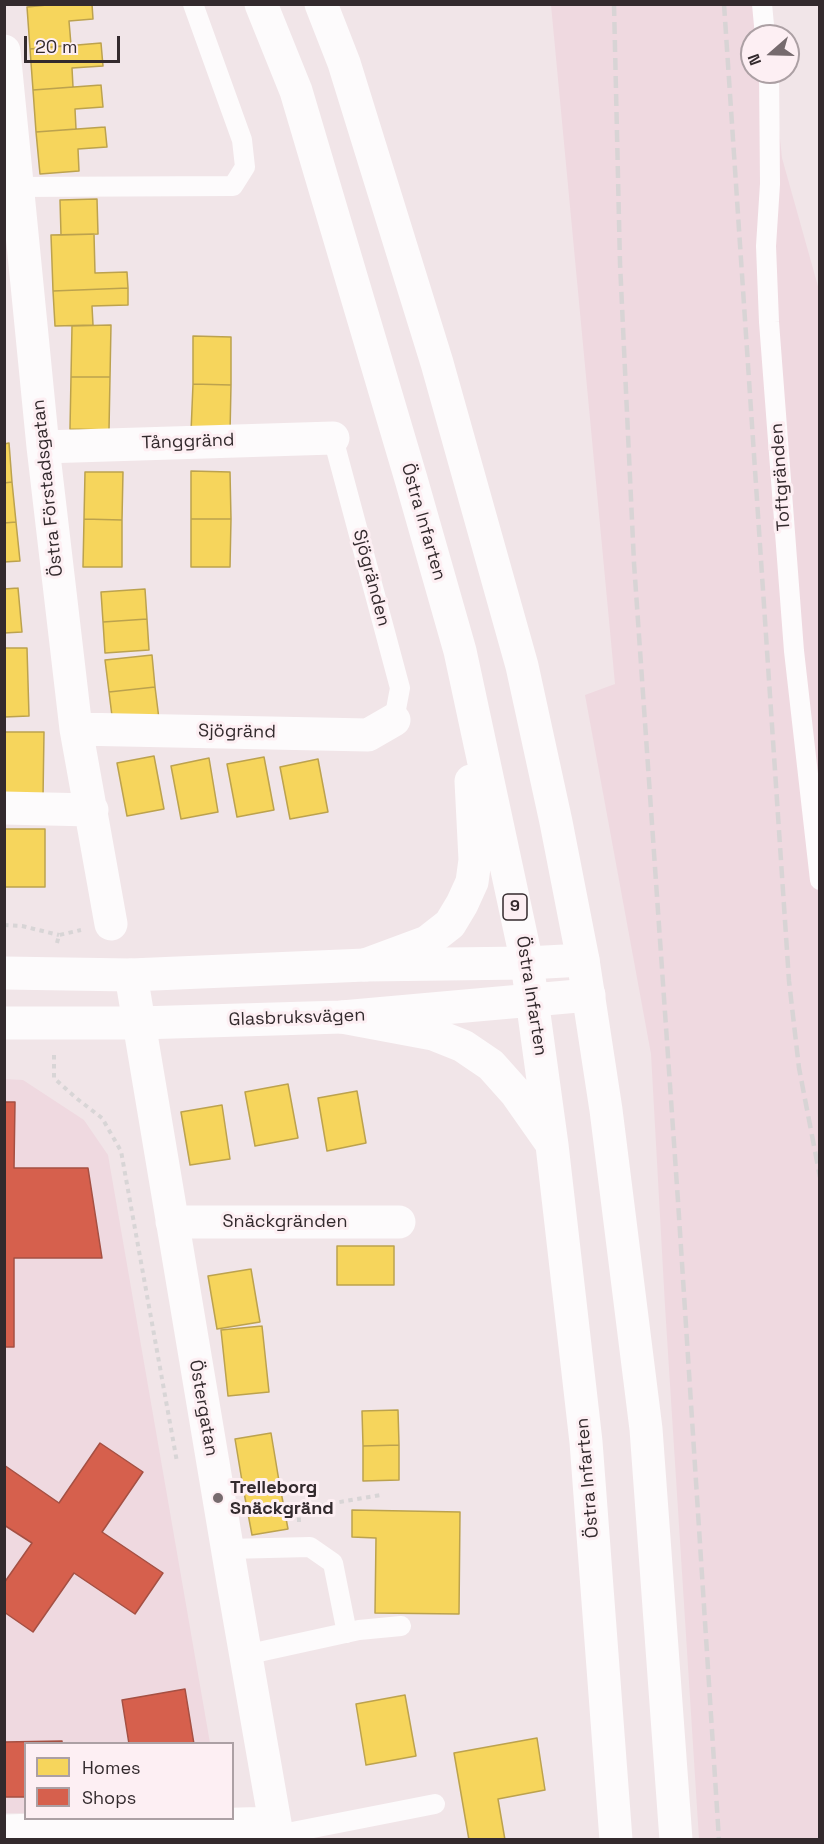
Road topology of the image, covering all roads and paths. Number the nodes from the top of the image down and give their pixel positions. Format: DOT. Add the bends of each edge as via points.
graph roads {
  1 [pos="193,4"];
  2 [pos="261,4"];
  3 [pos="321,4"];
  4 [pos="762,4"];
  5 [pos="764,24"];
  6 [pos="4,51"];
  7 [pos="769,84"];
  8 [pos="16,187"];
  9 [pos="333,438"];
  10 [pos="43,447"];
  11 [pos="460,651"];
  12 [pos="394,720"];
  13 [pos="76,729"];
  14 [pos="4,808"];
  15 [pos="92,810"];
  16 [pos="819,880"];
  17 [pos="111,924"];
  18 [pos="4,925"];
  19 [pos="59,935"];
  20 [pos="583,960"];
  21 [pos="527,963"];
  22 [pos="365,964"];
  23 [pos="4,973"];
  24 [pos="53,974"];
  25 [pos="131,975"];
  26 [pos="589,995"];
  27 [pos="533,999"];
  28 [pos="342,1017"];
  29 [pos="4,1023"];
  30 [pos="53,1023"];
  31 [pos="139,1023"];
  32 [pos="552,1145"];
  33 [pos="172,1222"];
  34 [pos="399,1222"];
  35 [pos="178,1471"];
  36 [pos="381,1495"];
  37 [pos="298,1547"];
  38 [pos="227,1549"];
  39 [pos="401,1626"];
  40 [pos="347,1633"];
  41 [pos="245,1655"];
  42 [pos="435,1804"];
  43 [pos="4,1831"];
  44 [pos="277,1832"];
  45 [pos="616,1839"];
  46 [pos="676,1839"];
  1 -- 8 [label="lane" via="242,140 245,167 233,186"];
  2 -- 11 [label="main road, Östra Infarten / 9" via="296,91"];
  3 -- 20 [label="main road" via="344,63 437,363 522,666"];
  4 -- 5 [label="lane"];
  6 -- 8 [label="main road, Östra Förstadsgatan"];
  7 -- 16 [label="lane, Toftgränden" via="766,246 769,322 794,651"];
  8 -- 10 [label="main road, Östra Förstadsgatan"];
  9 -- 10 [label="main road, Tånggränd"];
  9 -- 12 [label="lane, Sjögränden" via="400,688"];
  10 -- 13 [label="main road, Östra Förstadsgatan"];
  11 -- 21 [label="main road, Östra Infarten / 9"];
  11 -- 22 [label="main road" via="474,817 472,882 450,924 428,942"];
  12 -- 13 [label="main road, Sjögränd" via="368,735"];
  13 -- 15 [label="main road, Östra Förstadsgatan"];
  14 -- 15 [label="main road"];
  15 -- 17 [label="main road, Östra Förstadsgatan"];
  17 -- 19 [label="path"];
  18 -- 19 [label="path"];
  19 -- 24 [label="path"];
  20 -- 21 [label="main road"];
  20 -- 26 [label="main road"];
  21 -- 22 [label="main road"];
  21 -- 27 [label="main road, Östra Infarten / 9"];
  22 -- 25 [label="main road"];
  23 -- 24 [label="main road"];
  24 -- 25 [label="main road"];
  25 -- 31 [label="main road, Östergatan"];
  26 -- 27 [label="main road, Glasbruksvägen"];
  26 -- 46 [label="main road" via="646,1429"];
  27 -- 28 [label="main road, Glasbruksvägen"];
  27 -- 32 [label="main road, Östra Infarten / 9"];
  28 -- 31 [label="main road, Glasbruksvägen"];
  28 -- 32 [label="main road" via="433,1034 464,1046 491,1065 516,1093"];
  29 -- 30 [label="main road, Glasbruksvägen"];
  30 -- 31 [label="main road, Glasbruksvägen"];
  30 -- 35 [label="path" via="54,1078 102,1118 121,1151"];
  31 -- 33 [label="main road, Östergatan"];
  32 -- 45 [label="main road, Östra Infarten / 9" via="586,1442"];
  33 -- 34 [label="main road, Snäckgränden"];
  33 -- 38 [label="main road, Östergatan"];
  36 -- 37 [label="path" via="299,1509"];
  37 -- 38 [label="lane"];
  37 -- 40 [label="lane" via="310,1547 333,1563"];
  38 -- 41 [label="main road, Östergatan"];
  39 -- 40 [label="lane"];
  40 -- 41 [label="lane"];
  41 -- 44 [label="main road, Östergatan"];
  42 -- 44 [label="lane"];
  43 -- 44 [label="main road"];
}
